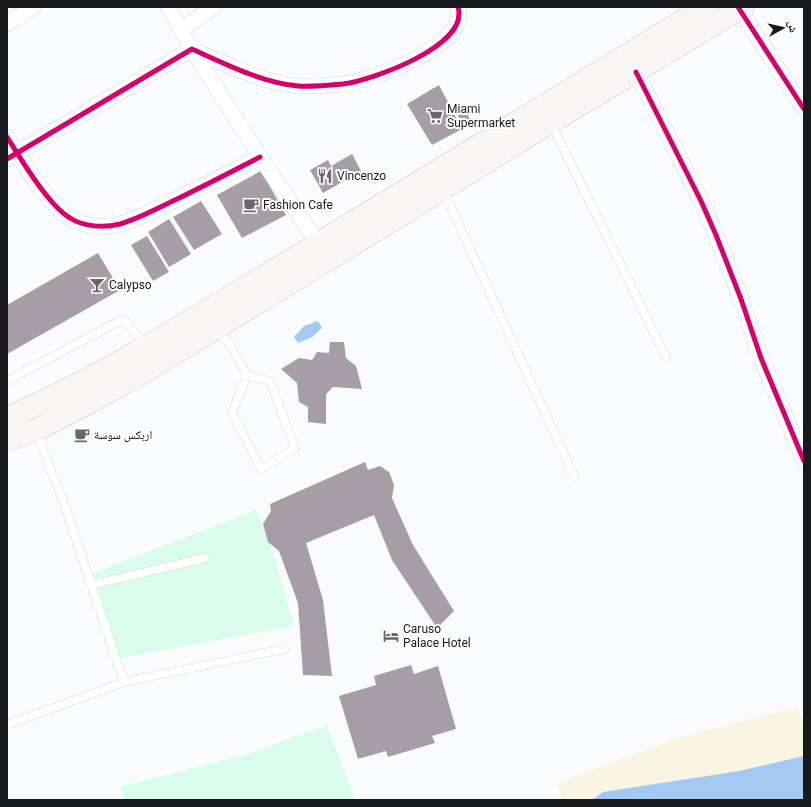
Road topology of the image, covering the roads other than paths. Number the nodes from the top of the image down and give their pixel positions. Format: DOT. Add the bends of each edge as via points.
graph roads {
  1 [pos="33,7"];
  2 [pos="168,7"];
  3 [pos="213,7"];
  4 [pos="458,7"];
  5 [pos="706,7"];
  6 [pos="740,8"];
  7 [pos="7,24"];
  8 [pos="181,30"];
  9 [pos="192,49"];
  10 [pos="636,72"];
  11 [pos="804,109"];
  12 [pos="551,122"];
  13 [pos="7,137"];
  14 [pos="12,156"];
  15 [pos="260,157"];
  16 [pos="442,190"];
  17 [pos="318,244"];
  18 [pos="214,329"];
  19 [pos="147,346"];
  20 [pos="666,357"];
  21 [pos="247,375"];
  22 [pos="7,381"];
  23 [pos="7,417"];
  24 [pos="36,430"];
  25 [pos="7,440"];
  26 [pos="804,461"];
  27 [pos="574,476"];
  28 [pos="205,558"];
  29 [pos="91,585"];
  30 [pos="284,649"];
  31 [pos="124,682"];
  32 [pos="7,725"];
  1 -- 7 [label="street"];
  2 -- 8 [label="street"];
  3 -- 8 [label="street"];
  4 -- 9 [label="street" via="459,16 453,30 432,50 406,64 343,84 298,86 263,78"];
  5 -- 17 [label="main road"];
  6 -- 10 [label="main road"];
  6 -- 11 [label="street"];
  8 -- 9 [label="street"];
  9 -- 14 [label="street"];
  9 -- 15 [label="street"];
  10 -- 12 [label="main road"];
  10 -- 26 [label="street" via="716,235 761,358"];
  12 -- 16 [label="main road"];
  12 -- 20 [label="lane"];
  13 -- 14 [label="street"];
  14 -- 15 [label="street" via="59,210 83,224 95,226 120,224 154,210"];
  15 -- 17 [label="street"];
  16 -- 18 [label="main road"];
  16 -- 27 [label="lane"];
  17 -- 19 [label="main road"];
  18 -- 21 [label="lane" via="229,343"];
  18 -- 24 [label="main road" via="127,381"];
  19 -- 22 [label="lane" via="123,319"];
  19 -- 23 [label="main road" via="81,384"];
  21 -- 21 [label="lane" via="232,413 261,469 295,448 270,381"];
  24 -- 25 [label="main road"];
  24 -- 29 [label="lane"];
  28 -- 29 [label="lane"];
  29 -- 31 [label="lane"];
  30 -- 31 [label="lane"];
  31 -- 32 [label="lane"];
}
